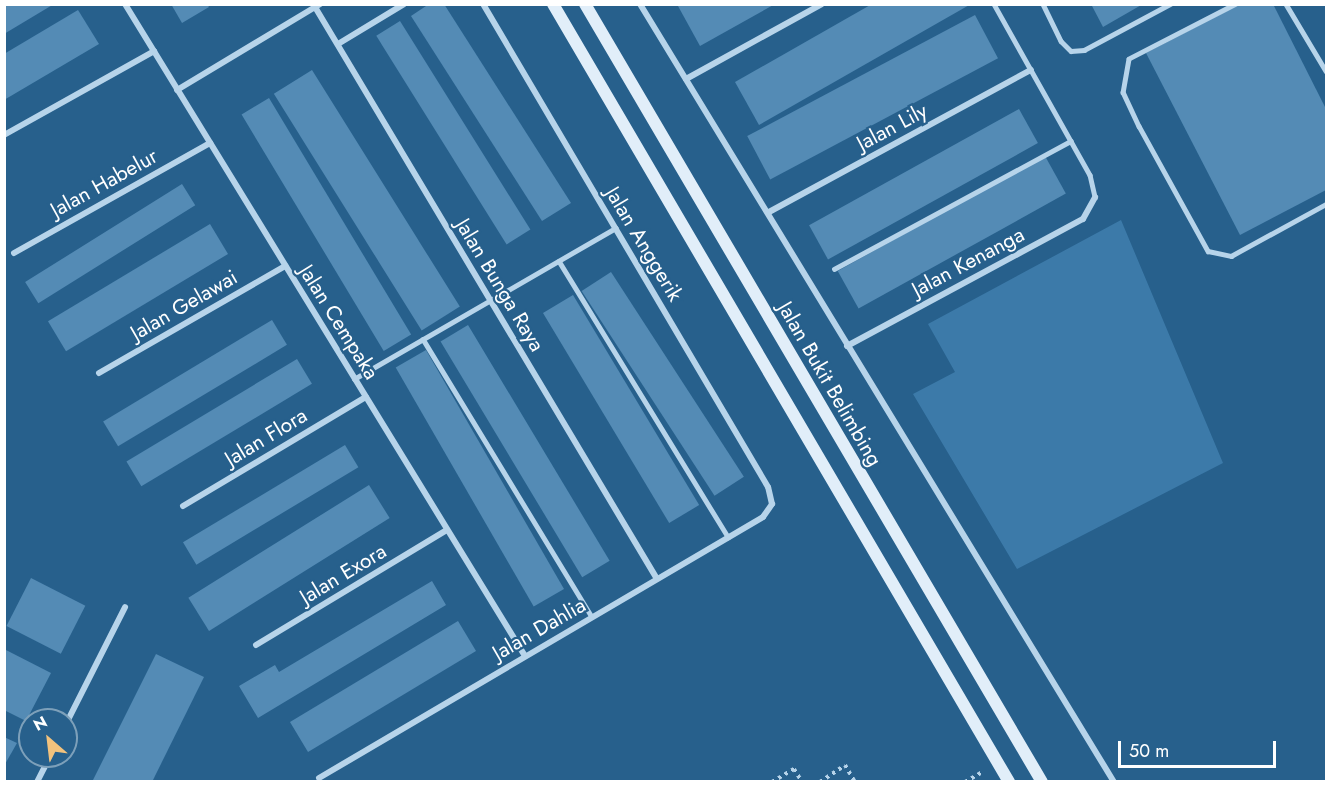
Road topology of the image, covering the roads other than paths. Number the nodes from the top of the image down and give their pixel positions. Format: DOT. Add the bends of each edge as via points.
graph roads {
  1 [pos="125,4"];
  2 [pos="404,4"];
  3 [pos="483,4"];
  4 [pos="553,4"];
  5 [pos="585,4"];
  6 [pos="640,4"];
  7 [pos="822,4"];
  8 [pos="994,4"];
  9 [pos="1043,4"];
  10 [pos="1170,4"];
  11 [pos="1236,4"];
  12 [pos="1286,4"];
  13 [pos="317,6"];
  14 [pos="338,44"];
  15 [pos="153,51"];
  16 [pos="1032,70"];
  17 [pos="1326,71"];
  18 [pos="687,79"];
  19 [pos="177,90"];
  20 [pos="4,135"];
  21 [pos="1071,141"];
  22 [pos="210,143"];
  23 [pos="1095,197"];
  24 [pos="1326,204"];
  25 [pos="769,212"];
  26 [pos="616,228"];
  27 [pos="14,253"];
  28 [pos="559,261"];
  29 [pos="285,266"];
  30 [pos="834,269"];
  31 [pos="490,301"];
  32 [pos="423,339"];
  33 [pos="847,346"];
  34 [pos="99,373"];
  35 [pos="354,379"];
  36 [pos="366,397"];
  37 [pos="772,504"];
  38 [pos="183,506"];
  39 [pos="447,530"];
  40 [pos="728,537"];
  41 [pos="657,579"];
  42 [pos="125,607"];
  43 [pos="592,617"];
  44 [pos="256,645"];
  45 [pos="525,656"];
  46 [pos="74,708"];
  47 [pos="44,768"];
  48 [pos="319,777"];
  49 [pos="37,782"];
  50 [pos="1009,782"];
  51 [pos="1042,782"];
  52 [pos="1114,782"];
  1 -- 15 [label="street, Jalan Cempaka"];
  2 -- 14 [label="street"];
  3 -- 26 [label="street, Jalan Anggerik"];
  4 -- 50 [label="main road"];
  5 -- 51 [label="main road, Jalan Bukit Belimbing"];
  6 -- 18 [label="street"];
  7 -- 18 [label="street"];
  8 -- 16 [label="lane"];
  9 -- 10 [label="lane" via="1061,41 1071,51 1084,50"];
  11 -- 24 [label="lane" via="1129,59 1123,92 1208,251 1231,256"];
  12 -- 17 [label="lane"];
  13 -- 14 [label="street, Jalan Bunga Raya"];
  13 -- 19 [label="street"];
  14 -- 31 [label="street, Jalan Bunga Raya"];
  15 -- 19 [label="street, Jalan Cempaka"];
  15 -- 20 [label="street"];
  16 -- 21 [label="lane"];
  16 -- 25 [label="street, Jalan Lily"];
  18 -- 25 [label="street"];
  19 -- 22 [label="street, Jalan Cempaka"];
  21 -- 23 [label="lane" via="1090,175"];
  21 -- 30 [label="lane"];
  22 -- 27 [label="street, Jalan Habelur"];
  22 -- 29 [label="street, Jalan Cempaka"];
  23 -- 33 [label="street, Jalan Kenanga" via="1083,219"];
  25 -- 33 [label="street"];
  26 -- 28 [label="lane"];
  26 -- 37 [label="street, Jalan Anggerik" via="768,487"];
  28 -- 31 [label="lane"];
  28 -- 40 [label="lane"];
  29 -- 34 [label="street, Jalan Gelawai"];
  29 -- 35 [label="street, Jalan Cempaka"];
  31 -- 32 [label="lane"];
  31 -- 41 [label="street, Jalan Bunga Raya"];
  32 -- 35 [label="lane"];
  32 -- 43 [label="lane"];
  33 -- 52 [label="street"];
  35 -- 36 [label="street, Jalan Cempaka"];
  36 -- 38 [label="street, Jalan Flora"];
  36 -- 39 [label="street, Jalan Cempaka"];
  37 -- 40 [label="street, Jalan Dahlia" via="763,517"];
  39 -- 44 [label="street, Jalan Exora"];
  39 -- 45 [label="street, Jalan Cempaka"];
  40 -- 41 [label="street, Jalan Dahlia"];
  41 -- 43 [label="street, Jalan Dahlia"];
  42 -- 46 [label="street"];
  43 -- 45 [label="street, Jalan Dahlia"];
  45 -- 48 [label="street, Jalan Dahlia"];
  47 -- 49 [label="street"];
}
